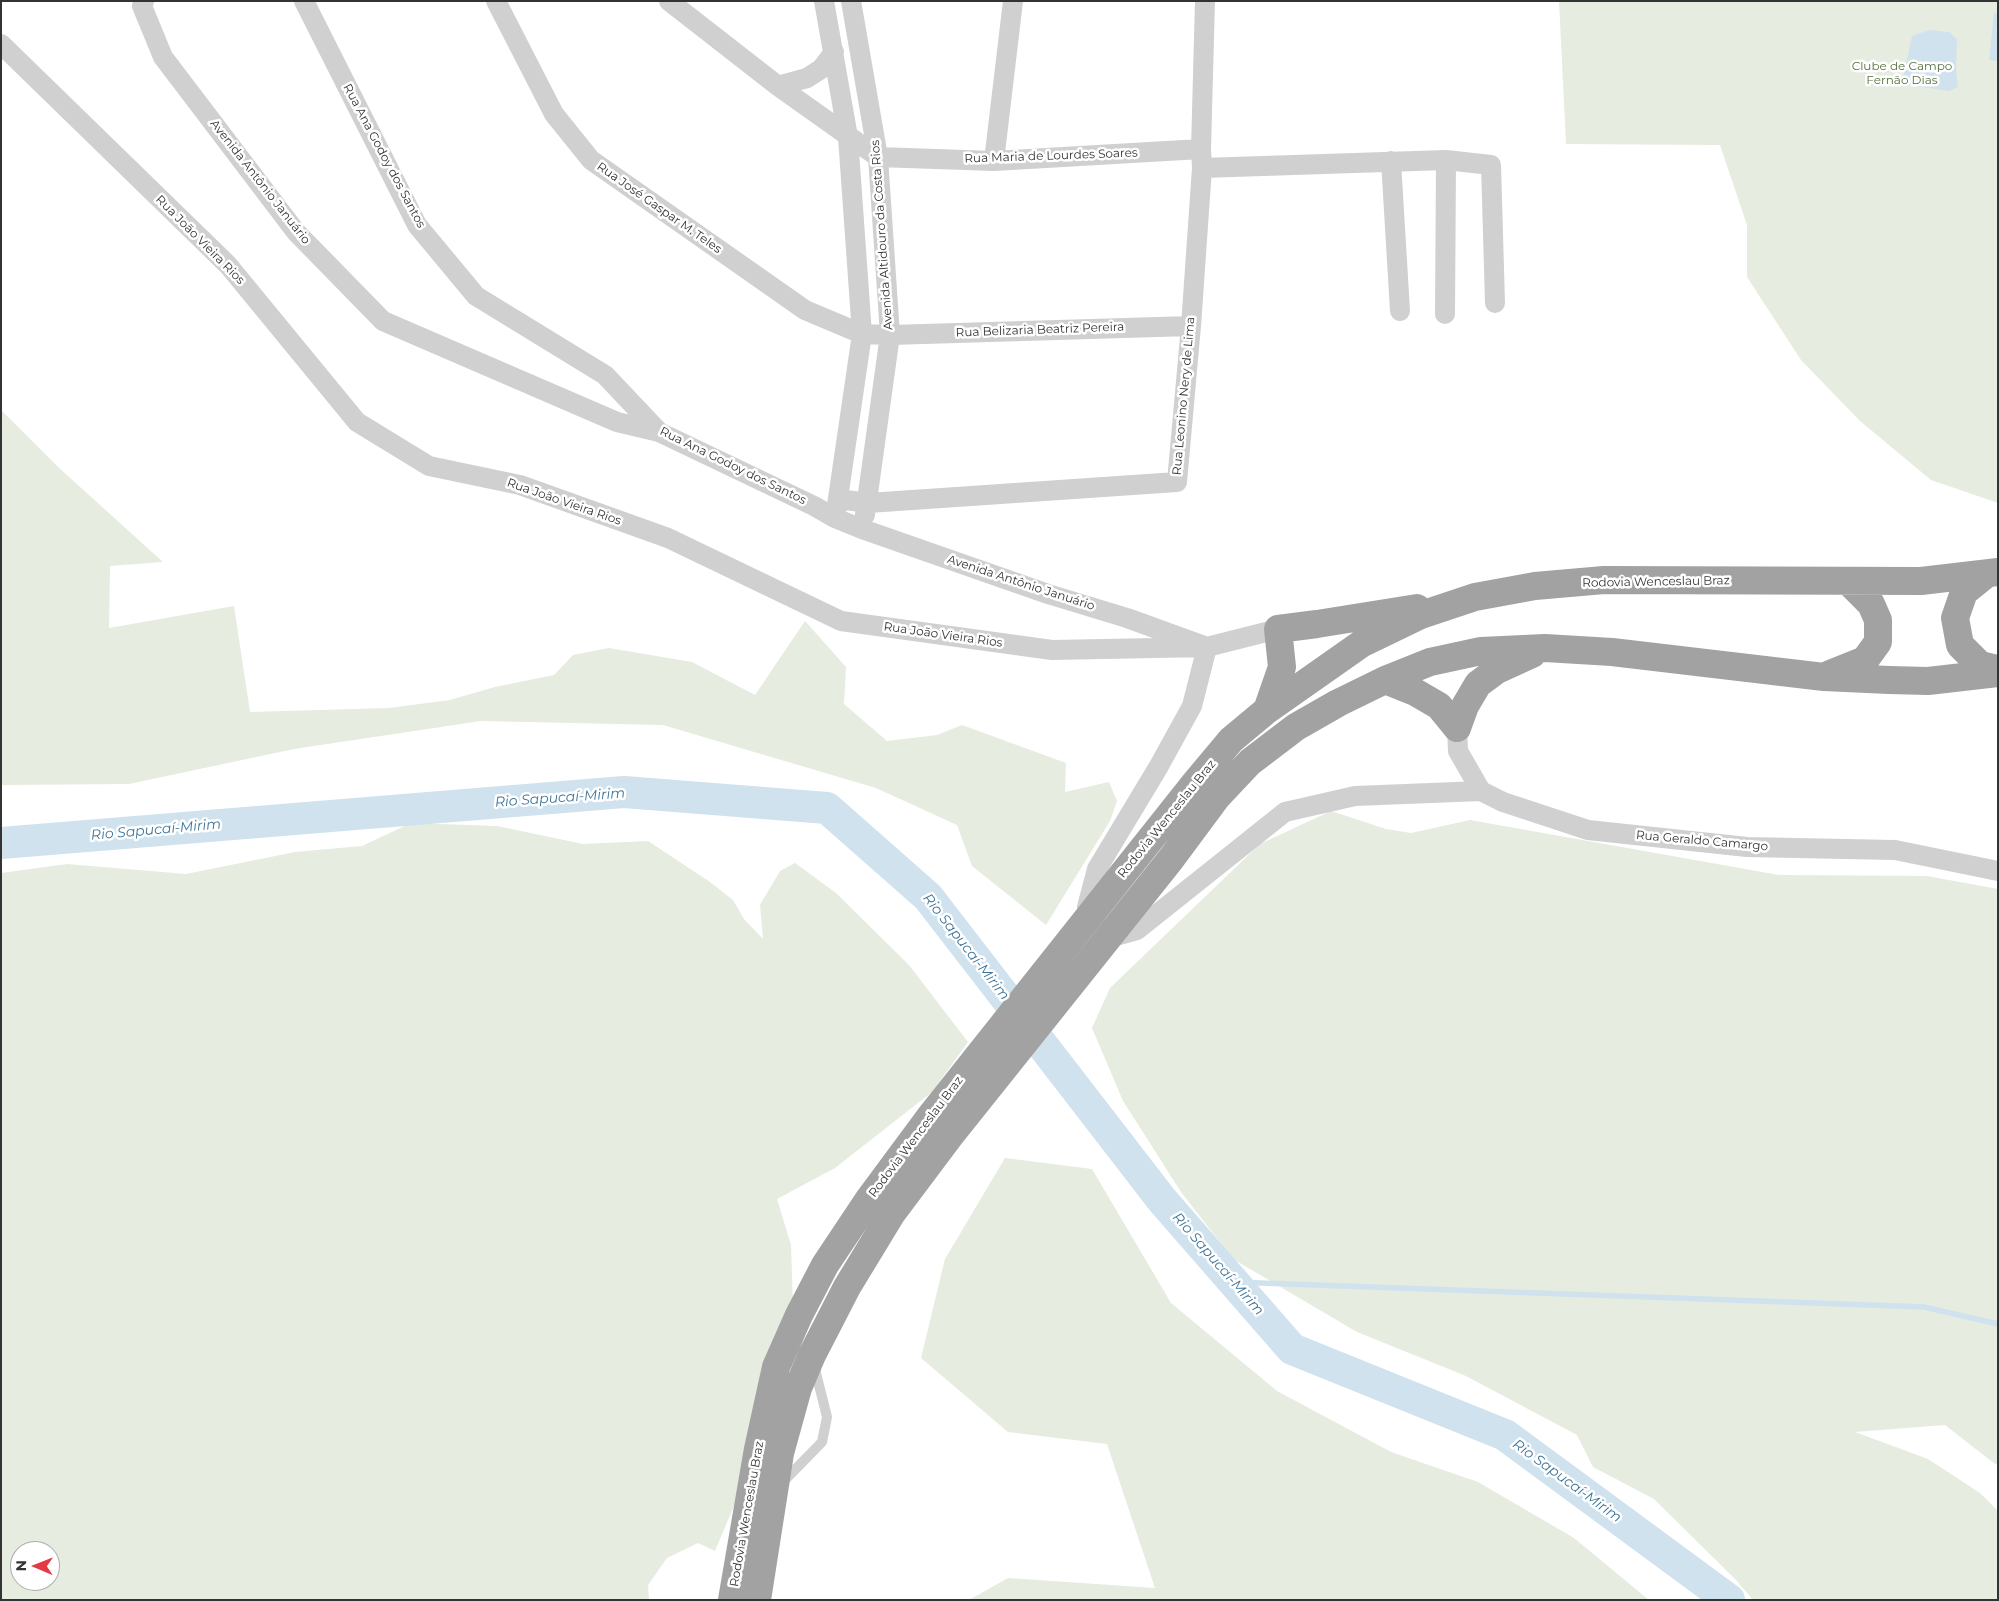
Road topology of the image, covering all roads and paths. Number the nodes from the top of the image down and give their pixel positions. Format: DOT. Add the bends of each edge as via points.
graph roads {
  1 [pos="304,1"];
  2 [pos="496,1"];
  3 [pos="669,1"];
  4 [pos="824,1"];
  5 [pos="851,1"];
  6 [pos="1013,1"];
  7 [pos="1205,1"];
  8 [pos="143,4"];
  9 [pos="1,44"];
  10 [pos="834,52"];
  11 [pos="778,86"];
  12 [pos="848,137"];
  13 [pos="1200,148"];
  14 [pos="878,158"];
  15 [pos="1446,160"];
  16 [pos="994,161"];
  17 [pos="1391,161"];
  18 [pos="1202,168"];
  19 [pos="1495,302"];
  20 [pos="1400,311"];
  21 [pos="1445,314"];
  22 [pos="1191,326"];
  23 [pos="862,334"];
  24 [pos="890,335"];
  25 [pos="659,432"];
  26 [pos="868,503"];
  27 [pos="837,509"];
  28 [pos="862,529"];
  29 [pos="1992,573"];
  30 [pos="1849,582"];
  31 [pos="1475,597"];
  32 [pos="1278,629"];
  33 [pos="1207,647"];
  34 [pos="1545,648"];
  35 [pos="1998,671"];
  36 [pos="1824,677"];
  37 [pos="1385,680"];
  38 [pos="1267,710"];
  39 [pos="1457,728"];
  40 [pos="1480,791"];
  41 [pos="1998,871"];
  42 [pos="812,1355"];
  43 [pos="774,1492"];
  44 [pos="732,1600"];
  45 [pos="757,1600"];
  1 -- 25 [label="street, Rua Ana Godoy dos Santos" via="417,225 476,296 606,375"];
  2 -- 23 [label="street, Rua José Gaspar M. Teles" via="554,114 591,160 805,310"];
  3 -- 11 [label="street"];
  4 -- 10 [label="street"];
  5 -- 14 [label="street, Avenida Altidouro da Costa Rios"];
  6 -- 16 [label="street"];
  7 -- 13 [label="street, Rua Leonino Nery de Lima"];
  8 -- 25 [label="street, Avenida Antônio Januário" via="163,57 296,232 383,321 617,422"];
  9 -- 33 [label="street, Rua João Vieira Rios" via="228,265 357,422 429,466 520,485 668,538 841,621 1052,650"];
  10 -- 11 [label="street" via="822,69 807,78"];
  10 -- 12 [label="street"];
  11 -- 12 [label="street"];
  12 -- 14 [label="street"];
  12 -- 23 [label="street"];
  13 -- 16 [label="street, Rua Maria de Lourdes Soares"];
  13 -- 18 [label="street, Rua Leonino Nery de Lima"];
  14 -- 16 [label="street, Rua Maria de Lourdes Soares"];
  14 -- 24 [label="street, Avenida Altidouro da Costa Rios"];
  15 -- 17 [label="street"];
  15 -- 19 [label="street" via="1492,165"];
  15 -- 21 [label="street"];
  17 -- 18 [label="street"];
  17 -- 20 [label="street"];
  18 -- 22 [label="street, Rua Leonino Nery de Lima"];
  22 -- 24 [label="street, Rua Belizaria Beatriz Pereira"];
  22 -- 26 [label="street, Rua Leonino Nery de Lima" via="1177,482"];
  23 -- 24 [label="street, Rua Belizaria Beatriz Pereira"];
  23 -- 27 [label="street"];
  24 -- 26 [label="street, Avenida Altidouro da Costa Rios"];
  25 -- 27 [label="street, Rua Ana Godoy dos Santos" via="814,506"];
  26 -- 27 [label="street, Rua Leonino Nery de Lima"];
  26 -- 28 [label="street, Avenida Altidouro da Costa Rios"];
  27 -- 28 [label="street, Avenida Antônio Januário"];
  28 -- 33 [label="street, Avenida Antônio Januário"];
  29 -- 30 [label="highway, Rodovia Wenceslau Braz" via="1921,581"];
  29 -- 35 [label="highway" via="1964,592 1954,618 1960,645 1980,665"];
  30 -- 31 [label="highway, Rodovia Wenceslau Braz" via="1604,580 1535,586"];
  30 -- 36 [label="highway" via="1871,604 1878,620 1878,642 1864,660"];
  31 -- 32 [label="highway"];
  31 -- 38 [label="highway, Rodovia Wenceslau Braz" via="1421,615 1361,644"];
  32 -- 33 [label="street, Rua João Vieira Rios"];
  32 -- 38 [label="highway" via="1282,667"];
  33 -- 40 [label="street" via="1192,706 1097,869 1087,907 1093,922 1102,930 1119,934 1137,930 1285,812 1355,796"];
  34 -- 36 [label="highway, Rodovia Wenceslau Braz" via="1612,652"];
  34 -- 37 [label="highway, Rodovia Wenceslau Braz" via="1482,651 1430,662"];
  34 -- 39 [label="highway" via="1497,670 1478,684"];
  35 -- 36 [label="highway, Rodovia Wenceslau Braz" via="1928,681"];
  37 -- 39 [label="highway" via="1439,706"];
  37 -- 42 [label="highway, Rodovia Wenceslau Braz" via="1296,728 1250,762 1217,797 892,1213 847,1287"];
  38 -- 44 [label="highway, Rodovia Wenceslau Braz" via="1231,740 1150,840 929,1118 825,1265 776,1367"];
  39 -- 40 [label="street" via="1458,751"];
  40 -- 41 [label="street, Rua Geraldo Camargo" via="1503,802 1588,830 1748,848 1895,850"];
  42 -- 43 [label="highway, Rodovia Wenceslau Braz" via="798,1388 780,1453"];
  42 -- 43 [label="lane" via="828,1417 822,1442"];
  43 -- 45 [label="highway, Rodovia Wenceslau Braz"];
}
